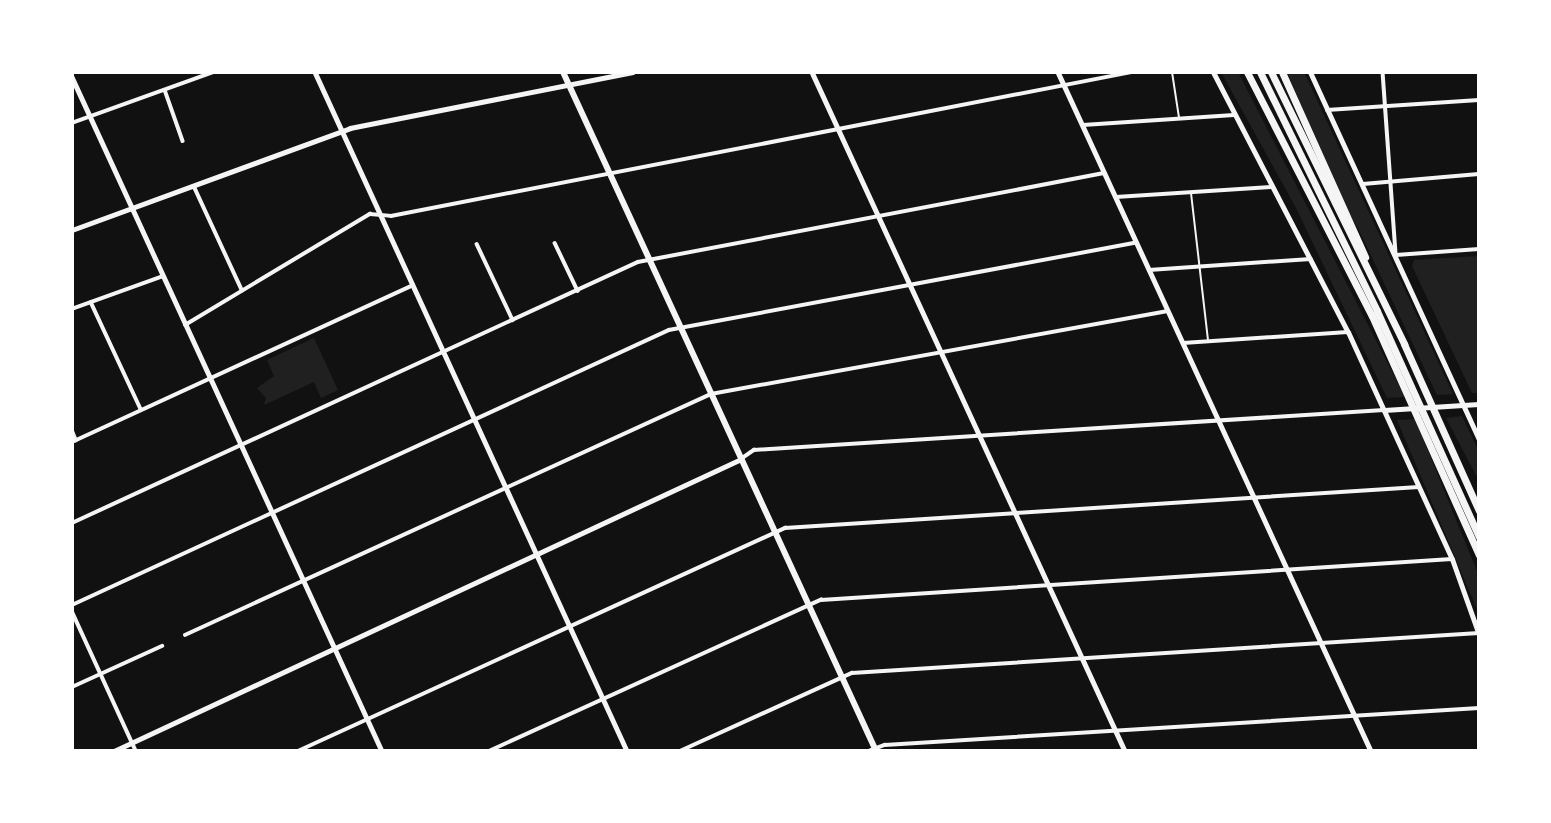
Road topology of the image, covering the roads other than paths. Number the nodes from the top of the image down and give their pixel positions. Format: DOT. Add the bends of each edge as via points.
graph roads {
  1 [pos="214,72"];
  2 [pos="315,72"];
  3 [pos="563,72"];
  4 [pos="633,72"];
  5 [pos="813,72"];
  6 [pos="1058,72"];
  7 [pos="1132,72"];
  8 [pos="1172,72"];
  9 [pos="1213,72"];
  10 [pos="1247,72"];
  11 [pos="1263,72"];
  12 [pos="1271,72"];
  13 [pos="1282,72"];
  14 [pos="1310,72"];
  15 [pos="1383,72"];
  16 [pos="72,78"];
  17 [pos="569,85"];
  18 [pos="1064,85"];
  19 [pos="165,90"];
  20 [pos="1479,100"];
  21 [pos="1385,106"];
  22 [pos="1327,110"];
  23 [pos="1235,116"];
  24 [pos="90,117"];
  25 [pos="1179,118"];
  26 [pos="72,123"];
  27 [pos="1083,125"];
  28 [pos="1296,128"];
  29 [pos="839,129"];
  30 [pos="342,132"];
  31 [pos="183,141"];
  32 [pos="610,172"];
  33 [pos="1104,173"];
  34 [pos="1479,174"];
  35 [pos="1390,179"];
  36 [pos="1363,184"];
  37 [pos="194,186"];
  38 [pos="1271,187"];
  39 [pos="1191,193"];
  40 [pos="1116,197"];
  41 [pos="132,208"];
  42 [pos="381,215"];
  43 [pos="879,217"];
  44 [pos="72,230"];
  45 [pos="555,243"];
  46 [pos="1136,243"];
  47 [pos="477,244"];
  48 [pos="1479,249"];
  49 [pos="1396,255"];
  50 [pos="1311,259"];
  51 [pos="650,260"];
  52 [pos="1200,267"];
  53 [pos="1149,270"];
  54 [pos="163,276"];
  55 [pos="413,285"];
  56 [pos="911,286"];
  57 [pos="242,290"];
  58 [pos="578,291"];
  59 [pos="91,302"];
  60 [pos="72,309"];
  61 [pos="1168,311"];
  62 [pos="513,320"];
  63 [pos="185,325"];
  64 [pos="682,329"];
  65 [pos="1348,332"];
  66 [pos="1208,340"];
  67 [pos="1183,343"];
  68 [pos="1404,344"];
  69 [pos="444,352"];
  70 [pos="941,352"];
  71 [pos="210,378"];
  72 [pos="711,394"];
  73 [pos="1479,404"];
  74 [pos="1464,405"];
  75 [pos="141,410"];
  76 [pos="1384,410"];
  77 [pos="475,420"];
  78 [pos="1219,420"];
  79 [pos="72,430"];
  80 [pos="980,435"];
  81 [pos="1479,440"];
  82 [pos="74,441"];
  83 [pos="241,446"];
  84 [pos="741,458"];
  85 [pos="1419,487"];
  86 [pos="506,488"];
  87 [pos="1254,499"];
  88 [pos="1479,510"];
  89 [pos="1015,512"];
  90 [pos="272,513"];
  91 [pos="72,523"];
  92 [pos="774,531"];
  93 [pos="1479,537"];
  94 [pos="1479,555"];
  95 [pos="538,556"];
  96 [pos="1452,559"];
  97 [pos="1288,571"];
  98 [pos="303,581"];
  99 [pos="1049,586"];
  100 [pos="809,604"];
  101 [pos="72,605"];
  102 [pos="72,611"];
  103 [pos="570,626"];
  104 [pos="1479,634"];
  105 [pos="185,635"];
  106 [pos="1321,643"];
  107 [pos="162,646"];
  108 [pos="335,649"];
  109 [pos="1082,657"];
  110 [pos="101,674"];
  111 [pos="842,677"];
  112 [pos="72,687"];
  113 [pos="603,699"];
  114 [pos="1479,708"];
  115 [pos="1354,716"];
  116 [pos="368,719"];
  117 [pos="1115,730"];
  118 [pos="132,743"];
  119 [pos="114,751"];
  120 [pos="136,751"];
  121 [pos="298,751"];
  122 [pos="382,751"];
  123 [pos="489,751"];
  124 [pos="628,751"];
  125 [pos="680,751"];
  126 [pos="873,751"];
  127 [pos="1125,751"];
  128 [pos="1371,751"];
  1 -- 19 [label="street"];
  2 -- 30 [label="street"];
  3 -- 17 [label="main road"];
  4 -- 17 [label="street"];
  5 -- 29 [label="street"];
  6 -- 18 [label="street"];
  7 -- 18 [label="street"];
  8 -- 25 [label="lane"];
  9 -- 23 [label="main road"];
  10 -- 94 [label="highway" via="1372,316"];
  11 -- 28 [label="highway"];
  11 -- 93 [label="highway"];
  12 -- 28 [label="highway"];
  13 -- 68 [label="highway"];
  14 -- 22 [label="main road"];
  15 -- 21 [label="street"];
  16 -- 24 [label="street"];
  17 -- 30 [label="street"];
  17 -- 32 [label="main road"];
  18 -- 27 [label="street"];
  18 -- 29 [label="street"];
  19 -- 24 [label="street"];
  19 -- 31 [label="street"];
  20 -- 21 [label="street"];
  21 -- 22 [label="street"];
  21 -- 35 [label="street"];
  22 -- 36 [label="main road"];
  23 -- 25 [label="street"];
  23 -- 38 [label="main road"];
  24 -- 26 [label="street"];
  24 -- 41 [label="street"];
  25 -- 27 [label="street"];
  27 -- 33 [label="street"];
  28 -- 68 [label="highway"];
  29 -- 32 [label="street"];
  29 -- 43 [label="street"];
  30 -- 37 [label="street"];
  30 -- 42 [label="street"];
  32 -- 42 [label="street"];
  32 -- 51 [label="main road"];
  33 -- 40 [label="street"];
  33 -- 43 [label="street"];
  34 -- 35 [label="street"];
  35 -- 36 [label="street"];
  35 -- 49 [label="street"];
  36 -- 49 [label="main road"];
  37 -- 41 [label="street"];
  37 -- 57 [label="street"];
  38 -- 39 [label="street"];
  38 -- 50 [label="main road"];
  39 -- 40 [label="street"];
  39 -- 52 [label="lane"];
  40 -- 46 [label="street"];
  41 -- 44 [label="street"];
  41 -- 54 [label="street"];
  42 -- 55 [label="street"];
  42 -- 57 [label="street" via="370,214 346,226"];
  43 -- 51 [label="street"];
  43 -- 56 [label="street"];
  45 -- 58 [label="street"];
  46 -- 53 [label="street"];
  46 -- 56 [label="street"];
  47 -- 62 [label="street"];
  48 -- 49 [label="street"];
  49 -- 74 [label="main road"];
  50 -- 52 [label="street"];
  50 -- 65 [label="main road"];
  51 -- 58 [label="street"];
  51 -- 64 [label="main road"];
  52 -- 53 [label="street"];
  52 -- 66 [label="lane"];
  53 -- 61 [label="street"];
  54 -- 59 [label="street"];
  54 -- 63 [label="street"];
  55 -- 69 [label="street"];
  55 -- 71 [label="street"];
  56 -- 64 [label="street"];
  56 -- 70 [label="street"];
  57 -- 63 [label="street"];
  58 -- 62 [label="street"];
  59 -- 60 [label="street"];
  59 -- 75 [label="street"];
  61 -- 67 [label="street"];
  61 -- 70 [label="street"];
  62 -- 69 [label="street"];
  63 -- 71 [label="street"];
  64 -- 72 [label="main road"];
  64 -- 77 [label="street" via="669,330"];
  65 -- 66 [label="street"];
  65 -- 76 [label="main road"];
  66 -- 67 [label="street"];
  67 -- 78 [label="street"];
  68 -- 88 [label="highway"];
  69 -- 77 [label="street"];
  69 -- 83 [label="street"];
  70 -- 72 [label="street"];
  70 -- 80 [label="street"];
  71 -- 75 [label="street"];
  71 -- 83 [label="street"];
  72 -- 84 [label="main road"];
  72 -- 86 [label="street"];
  73 -- 74 [label="main road"];
  74 -- 76 [label="main road"];
  74 -- 81 [label="main road"];
  75 -- 82 [label="street"];
  76 -- 78 [label="street"];
  76 -- 85 [label="main road"];
  77 -- 86 [label="street"];
  77 -- 90 [label="street"];
  78 -- 80 [label="street"];
  78 -- 87 [label="street"];
  79 -- 82 [label="street"];
  80 -- 84 [label="street" via="754,450"];
  80 -- 89 [label="street"];
  83 -- 90 [label="street"];
  83 -- 91 [label="street"];
  84 -- 92 [label="main road"];
  84 -- 95 [label="street"];
  85 -- 87 [label="street"];
  85 -- 96 [label="main road"];
  86 -- 95 [label="street"];
  86 -- 98 [label="street"];
  87 -- 89 [label="street"];
  87 -- 97 [label="street"];
  89 -- 92 [label="street"];
  89 -- 99 [label="street"];
  90 -- 98 [label="street"];
  90 -- 101 [label="street"];
  92 -- 100 [label="main road"];
  92 -- 103 [label="street"];
  95 -- 103 [label="street"];
  95 -- 108 [label="street"];
  96 -- 97 [label="street"];
  96 -- 104 [label="main road"];
  97 -- 99 [label="street"];
  97 -- 106 [label="street"];
  98 -- 105 [label="street"];
  98 -- 108 [label="street"];
  99 -- 100 [label="street"];
  99 -- 109 [label="street"];
  100 -- 111 [label="main road"];
  100 -- 113 [label="street"];
  102 -- 110 [label="street"];
  103 -- 113 [label="street"];
  103 -- 116 [label="street"];
  104 -- 106 [label="street"];
  106 -- 109 [label="street"];
  106 -- 115 [label="street"];
  107 -- 110 [label="street"];
  108 -- 116 [label="street"];
  108 -- 118 [label="street"];
  109 -- 111 [label="street"];
  109 -- 117 [label="street"];
  110 -- 112 [label="street"];
  110 -- 118 [label="street"];
  111 -- 125 [label="street"];
  111 -- 126 [label="main road"];
  113 -- 123 [label="street"];
  113 -- 124 [label="street"];
  114 -- 115 [label="street"];
  115 -- 117 [label="street"];
  115 -- 128 [label="street"];
  116 -- 121 [label="street"];
  116 -- 122 [label="street"];
  117 -- 126 [label="street"];
  117 -- 127 [label="street"];
  118 -- 119 [label="street"];
  118 -- 120 [label="street"];
}
